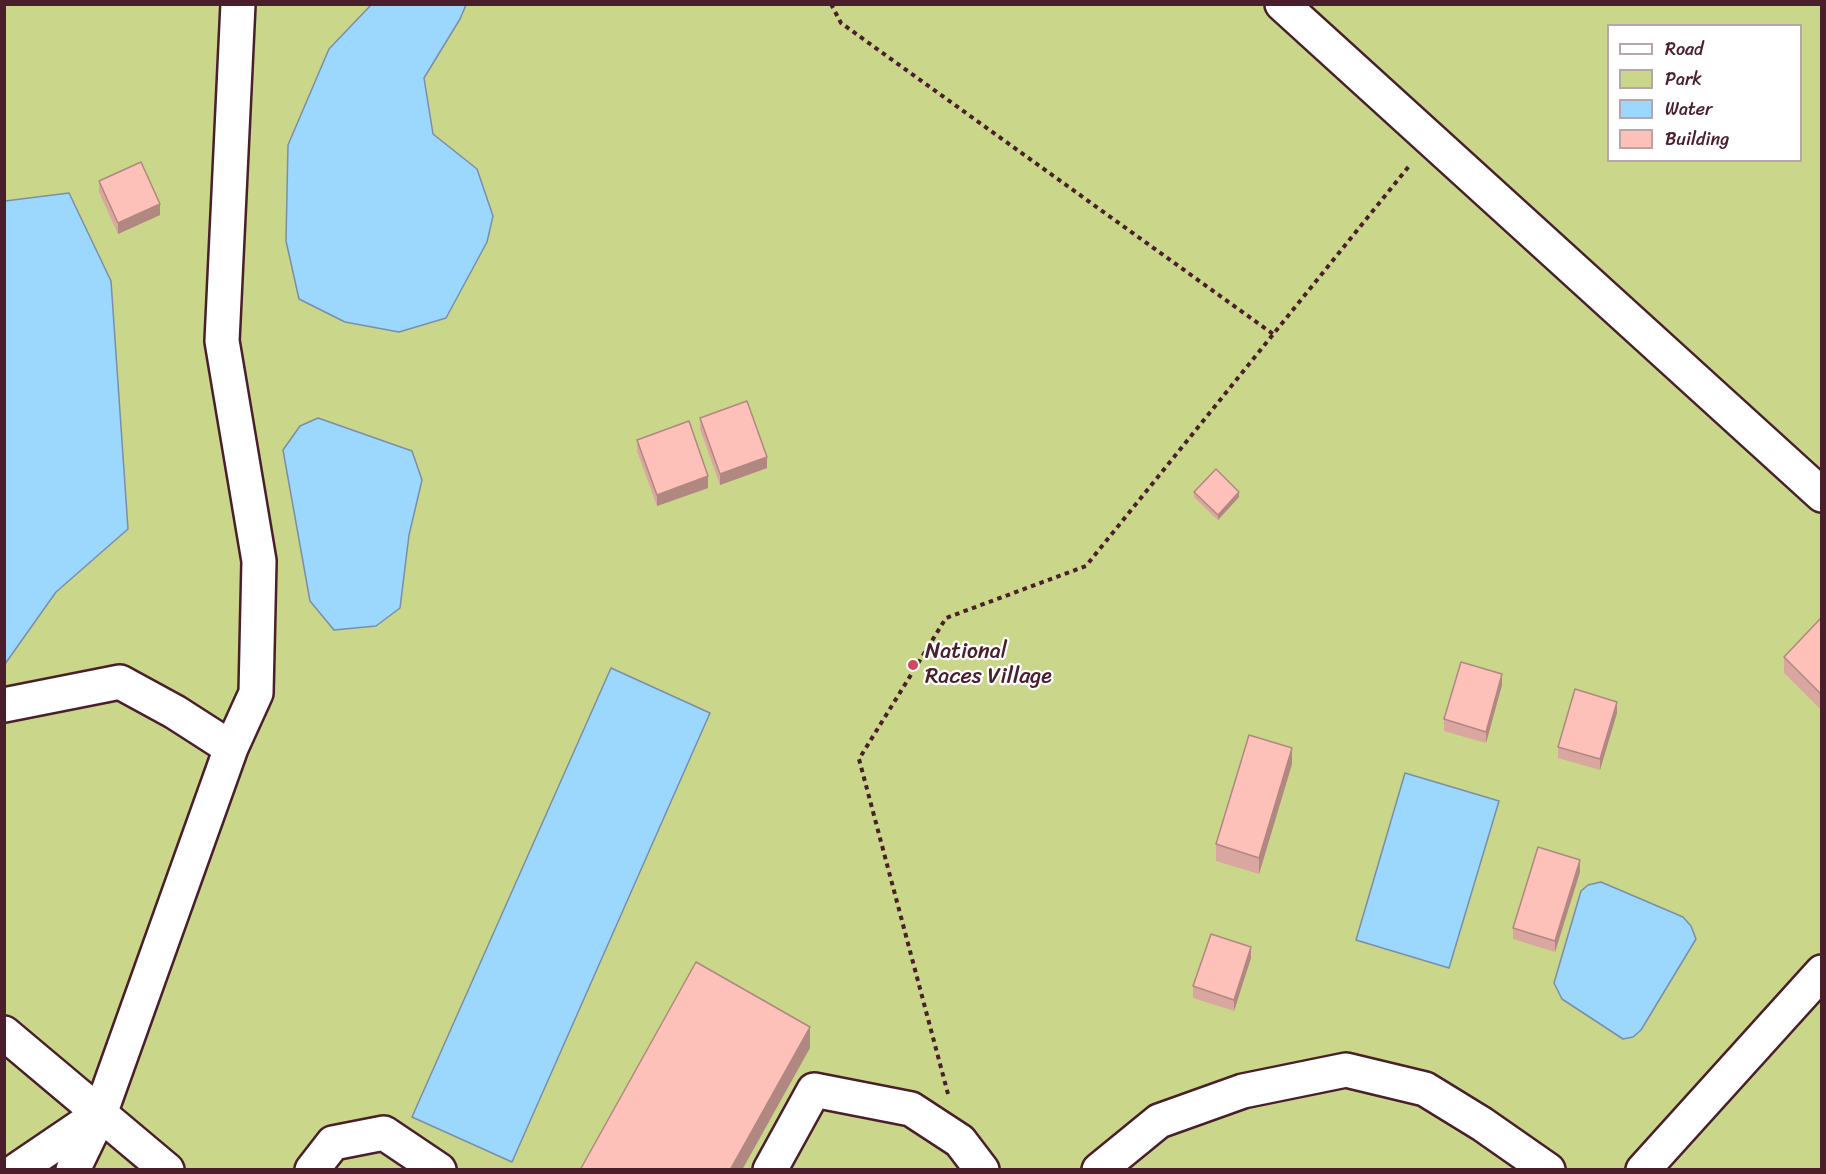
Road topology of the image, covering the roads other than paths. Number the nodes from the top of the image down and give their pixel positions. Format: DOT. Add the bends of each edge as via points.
graph roads {
  1 [pos="238,4"];
  2 [pos="1282,4"];
  3 [pos="1821,495"];
  4 [pos="4,705"];
  5 [pos="231,748"];
  6 [pos="1821,972"];
  7 [pos="4,1033"];
  8 [pos="100,1114"];
  9 [pos="18,1170"];
  10 [pos="73,1170"];
  11 [pos="167,1170"];
  12 [pos="312,1170"];
  13 [pos="439,1170"];
  14 [pos="770,1170"];
  15 [pos="982,1170"];
  16 [pos="1099,1170"];
  17 [pos="1548,1170"];
  18 [pos="1643,1170"];
  1 -- 5 [label="lane" via="222,341 260,561 256,693"];
  2 -- 3 [label="lane"];
  4 -- 5 [label="lane" via="120,682"];
  5 -- 8 [label="lane"];
  6 -- 18 [label="lane"];
  7 -- 8 [label="lane"];
  8 -- 9 [label="lane"];
  8 -- 10 [label="lane"];
  8 -- 11 [label="lane"];
  12 -- 13 [label="lane" via="333,1143 384,1133"];
  14 -- 15 [label="lane" via="814,1090 910,1109 960,1141"];
  16 -- 17 [label="lane" via="1159,1121 1243,1091 1346,1070 1425,1089"];
}
